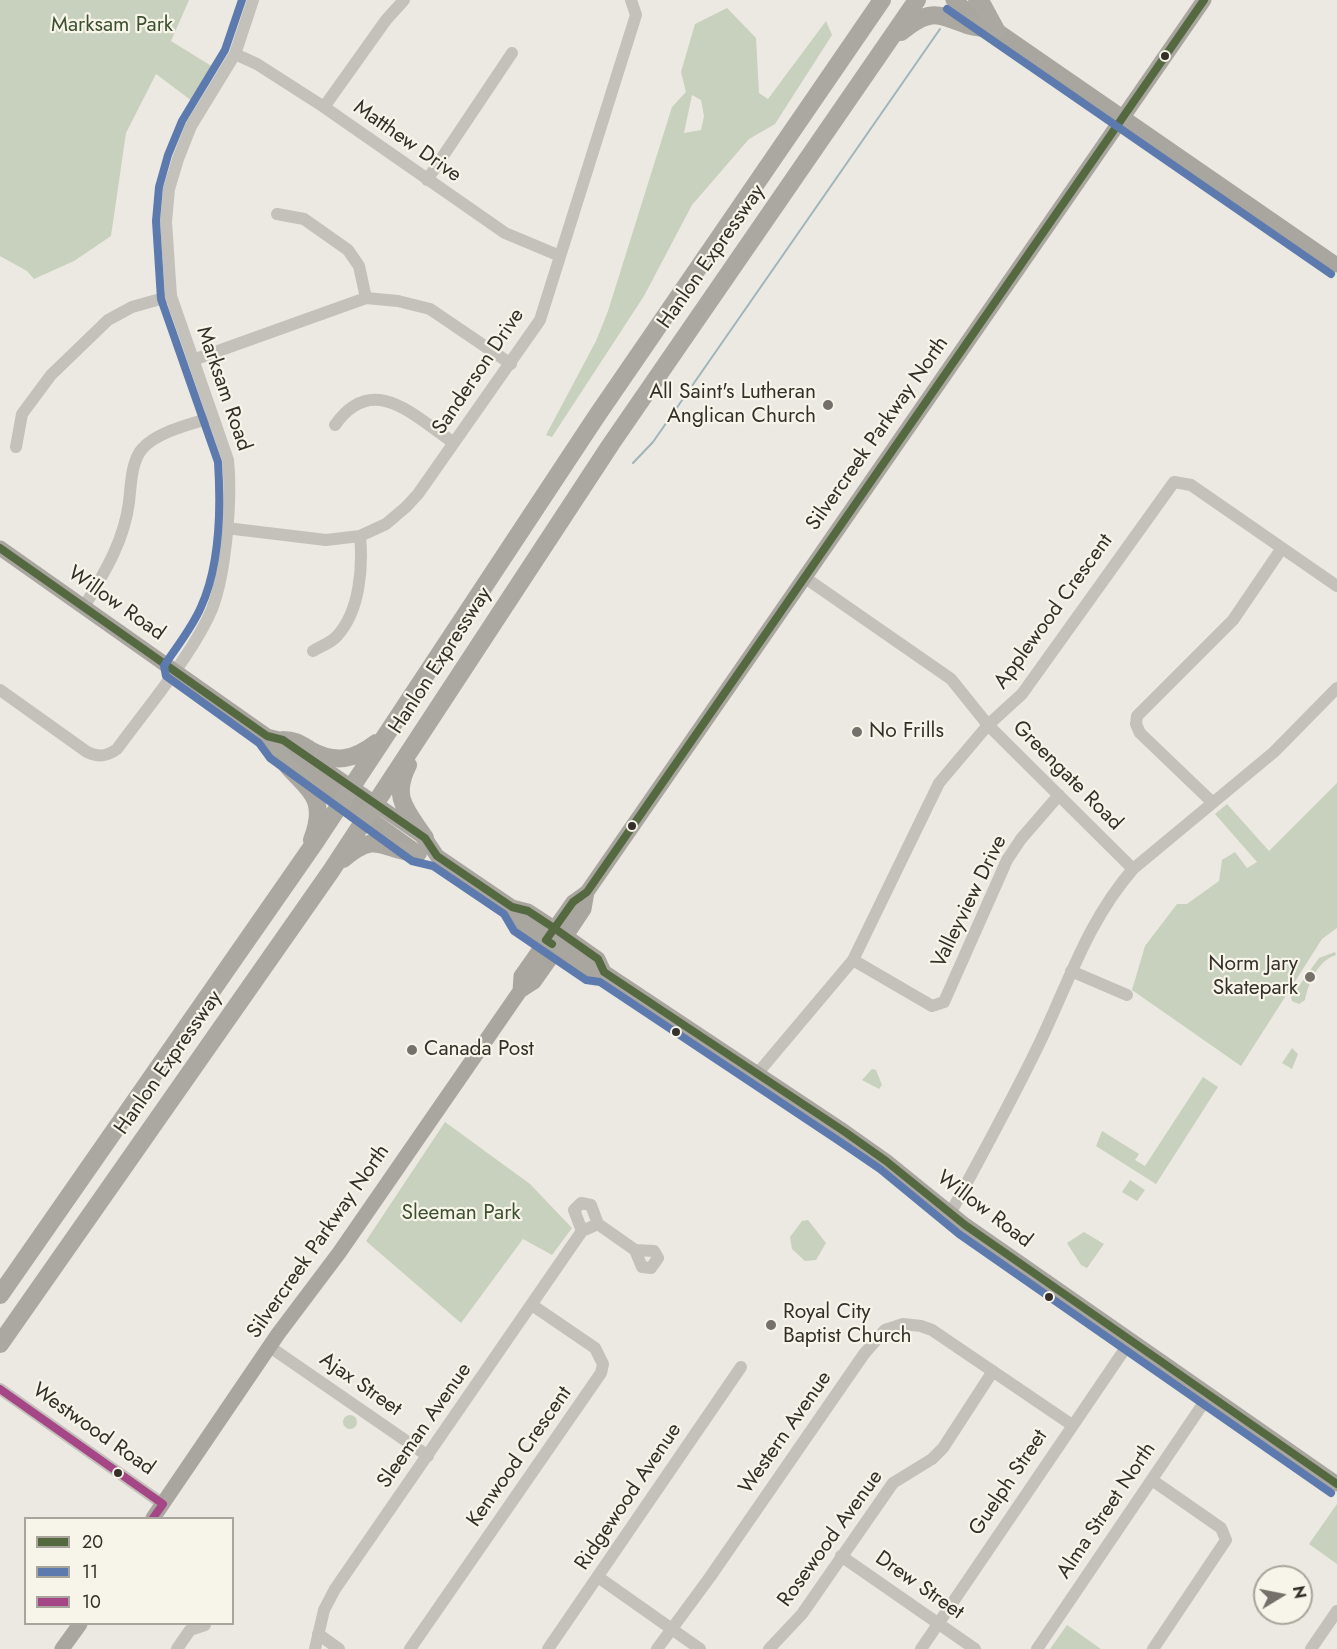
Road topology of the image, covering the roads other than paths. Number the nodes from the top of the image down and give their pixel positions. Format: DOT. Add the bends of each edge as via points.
graph roads {
  1 [pos="253,0"];
  2 [pos="404,0"];
  3 [pos="631,0"];
  4 [pos="917,0"];
  5 [pos="953,0"];
  6 [pos="976,0"];
  7 [pos="1204,0"];
  8 [pos="877,5"];
  9 [pos="996,30"];
  10 [pos="888,42"];
  11 [pos="512,52"];
  12 [pos="235,54"];
  13 [pos="324,107"];
  14 [pos="1125,116"];
  15 [pos="427,180"];
  16 [pos="277,214"];
  17 [pos="560,256"];
  18 [pos="1337,265"];
  19 [pos="171,296"];
  20 [pos="366,298"];
  21 [pos="193,360"];
  22 [pos="511,364"];
  23 [pos="213,417"];
  24 [pos="335,424"];
  25 [pos="454,443"];
  26 [pos="16,447"];
  27 [pos="226,528"];
  28 [pos="360,536"];
  29 [pos="0,548"];
  30 [pos="1282,548"];
  31 [pos="804,578"];
  32 [pos="1337,586"];
  33 [pos="84,608"];
  34 [pos="313,651"];
  35 [pos="174,670"];
  36 [pos="1337,688"];
  37 [pos="0,690"];
  38 [pos="988,725"];
  39 [pos="422,731"];
  40 [pos="387,735"];
  41 [pos="275,742"];
  42 [pos="348,793"];
  43 [pos="1059,795"];
  44 [pos="1212,802"];
  45 [pos="371,810"];
  46 [pos="421,845"];
  47 [pos="307,851"];
  48 [pos="1134,869"];
  49 [pos="331,871"];
  50 [pos="556,938"];
  51 [pos="853,960"];
  52 [pos="1071,971"];
  53 [pos="1127,995"];
  54 [pos="757,1074"];
  55 [pos="950,1214"];
  56 [pos="598,1224"];
  57 [pos="582,1231"];
  58 [pos="635,1250"];
  59 [pos="0,1295"];
  60 [pos="532,1305"];
  61 [pos="1131,1340"];
  62 [pos="0,1344"];
  63 [pos="270,1347"];
  64 [pos="741,1367"];
  65 [pos="993,1371"];
  66 [pos="1,1390"];
  67 [pos="1209,1395"];
  68 [pos="1072,1425"];
  69 [pos="428,1456"];
  70 [pos="1152,1480"];
  71 [pos="1337,1483"];
  72 [pos="163,1504"];
  73 [pos="154,1517"];
  74 [pos="842,1556"];
  75 [pos="598,1577"];
  76 [pos="1337,1611"];
  77 [pos="938,1624"];
  78 [pos="79,1625"];
  79 [pos="206,1625"];
  80 [pos="671,1628"];
  81 [pos="318,1634"];
  82 [pos="62,1649"];
  83 [pos="177,1649"];
  84 [pos="315,1649"];
  85 [pos="339,1649"];
  86 [pos="410,1649"];
  87 [pos="549,1649"];
  88 [pos="657,1649"];
  89 [pos="700,1649"];
  90 [pos="769,1649"];
  91 [pos="921,1649"];
  92 [pos="975,1649"];
  93 [pos="1037,1649"];
  94 [pos="1153,1649"];
  95 [pos="1311,1649"];
  1 -- 12 [label="street, Marksam Road"];
  2 -- 13 [label="street"];
  3 -- 17 [label="street, Sanderson Drive" via="636,15"];
  4 -- 10 [label="highway, Hanlon Expressway"];
  5 -- 9 [label="main road"];
  6 -- 9 [label="highway"];
  7 -- 14 [label="main road, Silvercreek Parkway North"];
  8 -- 40 [label="highway, Hanlon Expressway" via="596,417"];
  9 -- 10 [label="highway" via="934,15 917,20"];
  9 -- 14 [label="main road"];
  10 -- 39 [label="highway, Hanlon Expressway" via="669,357"];
  11 -- 15 [label="street"];
  12 -- 13 [label="street, Matthew Drive"];
  12 -- 19 [label="street, Marksam Road" via="191,126 169,189 165,222"];
  13 -- 15 [label="street, Matthew Drive"];
  14 -- 18 [label="main road"];
  14 -- 31 [label="main road, Silvercreek Parkway North"];
  15 -- 17 [label="street, Matthew Drive" via="505,233"];
  16 -- 20 [label="street" via="304,219 348,250 359,266"];
  17 -- 22 [label="street, Sanderson Drive" via="540,320"];
  19 -- 21 [label="street, Marksam Road"];
  19 -- 26 [label="street" via="132,307 108,320 51,375 22,414"];
  20 -- 21 [label="street"];
  20 -- 22 [label="street" via="430,309"];
  21 -- 23 [label="street, Marksam Road"];
  22 -- 25 [label="street, Sanderson Drive"];
  23 -- 27 [label="street, Marksam Road" via="228,460 231,483"];
  23 -- 33 [label="street" via="154,438 141,450 117,552"];
  24 -- 25 [label="street" via="352,406 377,398 395,403"];
  25 -- 28 [label="street, Sanderson Drive" via="406,507 386,524"];
  27 -- 28 [label="street, Sanderson Drive" via="326,540"];
  27 -- 35 [label="street, Marksam Road" via="212,609"];
  28 -- 34 [label="street" via="360,583 351,610 339,634"];
  29 -- 33 [label="main road, Willow Road"];
  30 -- 32 [label="street, Applewood Crescent"];
  30 -- 38 [label="street, Applewood Crescent" via="1191,484 1174,482 1022,694"];
  30 -- 44 [label="street" via="1233,620 1137,716 1140,733"];
  31 -- 38 [label="street, Greengate Road" via="951,679"];
  31 -- 50 [label="main road, Silvercreek Parkway North" via="587,892 573,902"];
  33 -- 35 [label="main road, Willow Road"];
  35 -- 37 [label="street, Marksam Road" via="117,750 105,755 87,752"];
  35 -- 41 [label="main road, Willow Road"];
  36 -- 44 [label="street" via="1274,752"];
  38 -- 43 [label="street, Greengate Road"];
  38 -- 51 [label="street, Applewood Crescent" via="939,783"];
  39 -- 45 [label="highway, Hanlon Expressway"];
  39 -- 46 [label="highway" via="400,784 401,800"];
  40 -- 41 [label="highway" via="364,753 347,759 312,752 294,740"];
  40 -- 42 [label="highway, Hanlon Expressway"];
  41 -- 42 [label="main road, Willow Road"];
  41 -- 47 [label="highway" via="283,762 310,788 317,801 317,825"];
  42 -- 45 [label="main road, Willow Road"];
  42 -- 47 [label="highway, Hanlon Expressway"];
  43 -- 48 [label="street, Greengate Road"];
  43 -- 51 [label="street, Valleyview Drive" via="1007,860 944,1002 932,1006"];
  44 -- 48 [label="street"];
  45 -- 46 [label="main road, Willow Road"];
  45 -- 49 [label="highway, Hanlon Expressway"];
  46 -- 49 [label="highway" via="373,842 360,846"];
  46 -- 50 [label="main road, Willow Road" via="512,907 528,910"];
  47 -- 59 [label="highway, Hanlon Expressway"];
  48 -- 52 [label="street" via="1100,912"];
  49 -- 62 [label="highway, Hanlon Expressway"];
  50 -- 54 [label="main road, Willow Road" via="598,959 604,972"];
  50 -- 63 [label="main road, Silvercreek Parkway North" via="521,976 520,991"];
  51 -- 54 [label="street, Applewood Crescent"];
  52 -- 53 [label="street"];
  52 -- 55 [label="street" via="1023,1078"];
  54 -- 55 [label="main road, Willow Road" via="886,1161"];
  55 -- 61 [label="main road, Willow Road"];
  56 -- 57 [label="street"];
  56 -- 57 [label="street" via="591,1205 581,1203 574,1215"];
  56 -- 58 [label="street"];
  57 -- 60 [label="street, Sleeman Avenue"];
  60 -- 69 [label="street, Sleeman Avenue"];
  60 -- 86 [label="street, Kenwood Crescent" via="595,1348 603,1364 601,1373"];
  61 -- 67 [label="main road, Willow Road"];
  61 -- 68 [label="street, Guelph Street"];
  63 -- 69 [label="street, Ajax Street"];
  63 -- 72 [label="main road, Silvercreek Parkway North"];
  64 -- 75 [label="street, Ridgewood Avenue"];
  65 -- 68 [label="street, Western Avenue"];
  65 -- 74 [label="street, Rosewood Avenue" via="943,1448 893,1483"];
  65 -- 80 [label="street, Western Avenue" via="932,1330 903,1324 885,1330 864,1354"];
  66 -- 72 [label="street, Westwood Road"];
  67 -- 70 [label="street, Alma Street North"];
  67 -- 71 [label="main road, Willow Road"];
  68 -- 77 [label="street, Guelph Street"];
  69 -- 81 [label="street, Sleeman Avenue" via="335,1589"];
  70 -- 93 [label="street, Alma Street North"];
  70 -- 94 [label="street" via="1221,1528 1226,1540"];
  72 -- 73 [label="main road, Silvercreek Parkway North"];
  74 -- 77 [label="street, Drew Street"];
  74 -- 90 [label="street, Rosewood Avenue" via="802,1614"];
  75 -- 80 [label="street"];
  75 -- 87 [label="street, Ridgewood Avenue"];
  76 -- 95 [label="street"];
  77 -- 91 [label="street, Guelph Street"];
  77 -- 92 [label="street, Drew Street"];
  78 -- 82 [label="main road"];
  79 -- 83 [label="street" via="190,1630"];
  80 -- 88 [label="street, Western Avenue"];
  80 -- 89 [label="street"];
  81 -- 84 [label="street, Sleeman Avenue"];
  81 -- 85 [label="street"];
}
